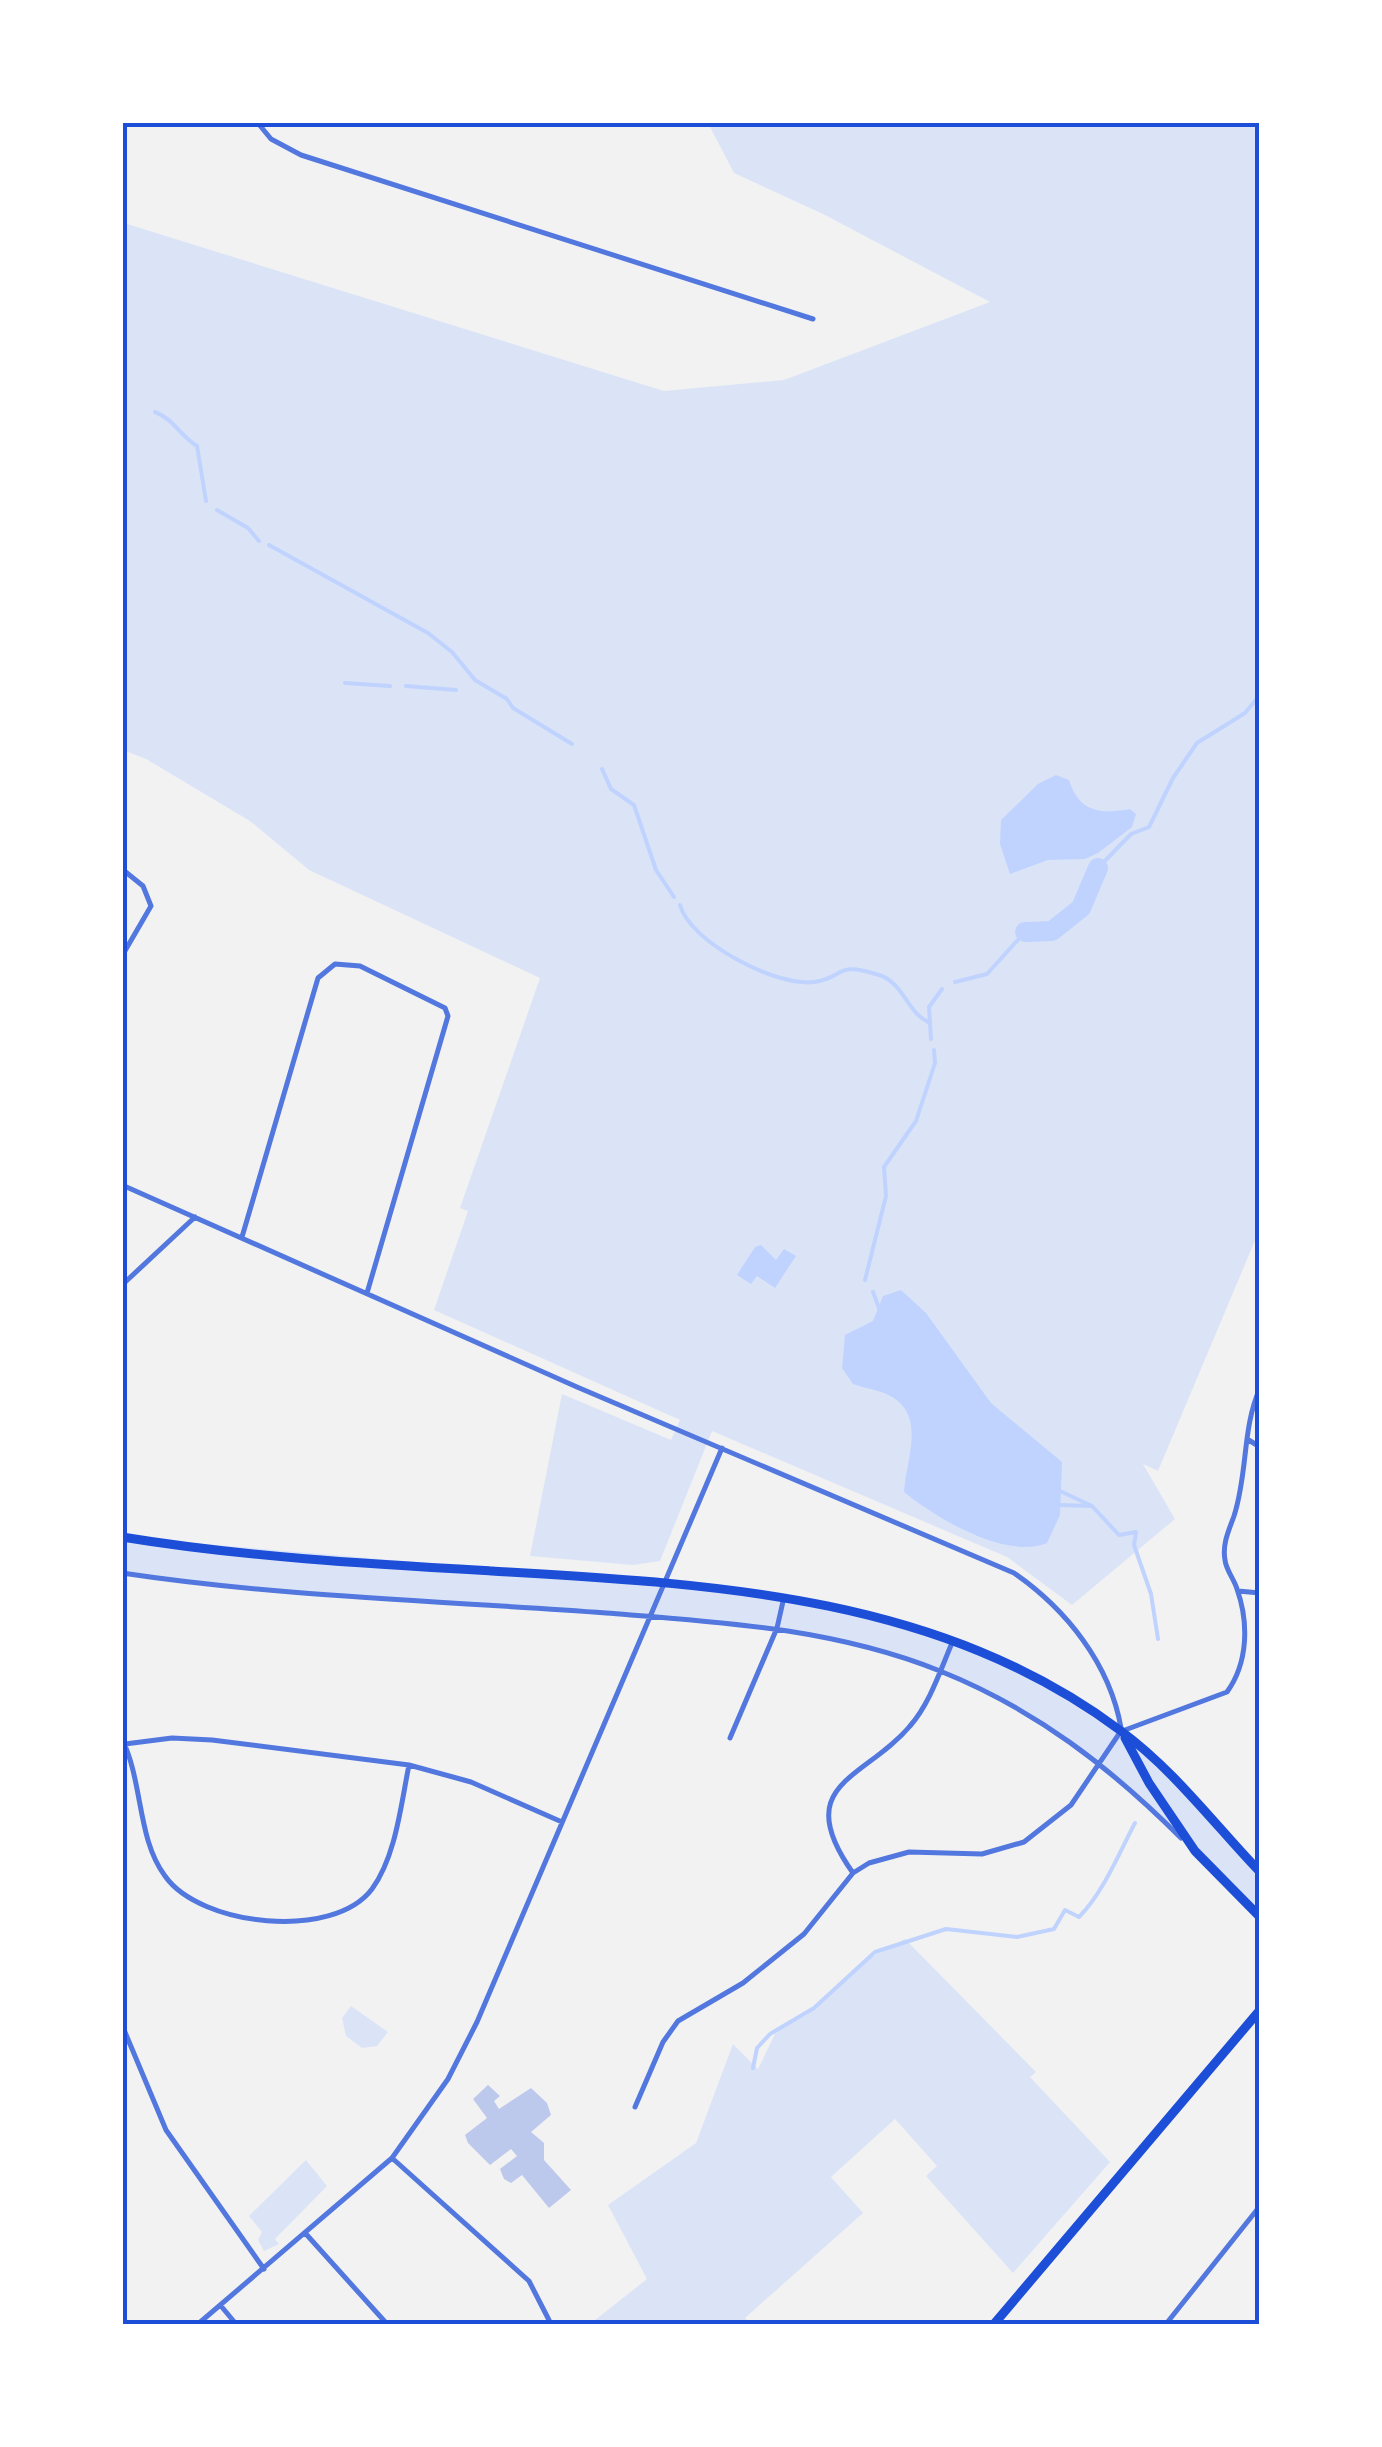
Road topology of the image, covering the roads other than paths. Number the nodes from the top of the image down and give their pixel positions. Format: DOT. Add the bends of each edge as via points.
graph roads {
  1 [pos="257,122"];
  2 [pos="813,318"];
  3 [pos="122,868"];
  4 [pos="122,956"];
  5 [pos="122,1185"];
  6 [pos="195,1218"];
  7 [pos="242,1237"];
  8 [pos="122,1285"];
  9 [pos="367,1293"];
  10 [pos="1260,1388"];
  11 [pos="1247,1438"];
  12 [pos="1260,1447"];
  13 [pos="722,1448"];
  14 [pos="122,1537"];
  15 [pos="122,1572"];
  16 [pos="665,1584"];
  17 [pos="1238,1591"];
  18 [pos="1260,1593"];
  19 [pos="784,1594"];
  20 [pos="650,1616"];
  21 [pos="777,1628"];
  22 [pos="954,1640"];
  23 [pos="940,1671"];
  24 [pos="1122,1732"];
  25 [pos="730,1738"];
  26 [pos="124,1741"];
  27 [pos="1102,1764"];
  28 [pos="410,1765"];
  29 [pos="562,1822"];
  30 [pos="1195,1852"];
  31 [pos="1260,1872"];
  32 [pos="853,1873"];
  33 [pos="1260,1917"];
  34 [pos="1260,2010"];
  35 [pos="122,2025"];
  36 [pos="635,2106"];
  37 [pos="392,2158"];
  38 [pos="1260,2206"];
  39 [pos="306,2234"];
  40 [pos="264,2269"];
  41 [pos="221,2306"];
  42 [pos="999,2323"];
  43 [pos="198,2324"];
  44 [pos="236,2324"];
  45 [pos="386,2324"];
  46 [pos="552,2324"];
  47 [pos="1166,2324"];
  1 -- 2 [label="street" via="300,155"];
  3 -- 4 [label="street" via="143,886 151,906"];
  5 -- 6 [label="street"];
  6 -- 7 [label="street"];
  6 -- 8 [label="street"];
  7 -- 9 [label="street"];
  7 -- 9 [label="street" via="318,978 336,964 360,966 445,1008 448,1016"];
  9 -- 13 [label="street"];
  10 -- 11 [label="street"];
  11 -- 12 [label="street"];
  11 -- 17 [label="street" via="1225,1538 1224,1561"];
  13 -- 16 [label="street"];
  13 -- 24 [label="street" via="989,1561 1036,1588 1087,1647"];
  14 -- 16 [label="main road"];
  15 -- 20 [label="street"];
  16 -- 19 [label="main road"];
  16 -- 20 [label="street"];
  17 -- 18 [label="street"];
  17 -- 24 [label="street" via="1245,1647 1238,1678 1227,1692"];
  19 -- 21 [label="street"];
  19 -- 22 [label="main road"];
  20 -- 21 [label="street"];
  20 -- 29 [label="street"];
  21 -- 23 [label="street" via="869,1647"];
  21 -- 25 [label="street"];
  22 -- 23 [label="street"];
  22 -- 24 [label="main road" via="1022,1671"];
  23 -- 27 [label="street" via="1014,1706"];
  23 -- 32 [label="street" via="904,1733 854,1769 836,1792 830,1825"];
  24 -- 27 [label="street"];
  24 -- 30 [label="main road"];
  24 -- 31 [label="main road"];
  26 -- 28 [label="street" via="212,1740"];
  26 -- 28 [label="street" via="154,1855 168,1880 206,1908 262,1919 332,1915 366,1895 384,1863"];
  27 -- 30 [label="street"];
  27 -- 32 [label="street" via="1071,1805 1024,1842 982,1854 909,1852"];
  28 -- 29 [label="street" via="472,1782"];
  29 -- 37 [label="street" via="470,2037"];
  30 -- 33 [label="main road"];
  32 -- 36 [label="street" via="784,1952 678,2022"];
  34 -- 42 [label="main road"];
  35 -- 40 [label="street" via="161,2121"];
  37 -- 39 [label="street"];
  37 -- 46 [label="street" via="529,2282"];
  38 -- 47 [label="street"];
  39 -- 40 [label="street"];
  39 -- 45 [label="street"];
  40 -- 41 [label="street"];
  41 -- 43 [label="street"];
  41 -- 44 [label="street"];
}
